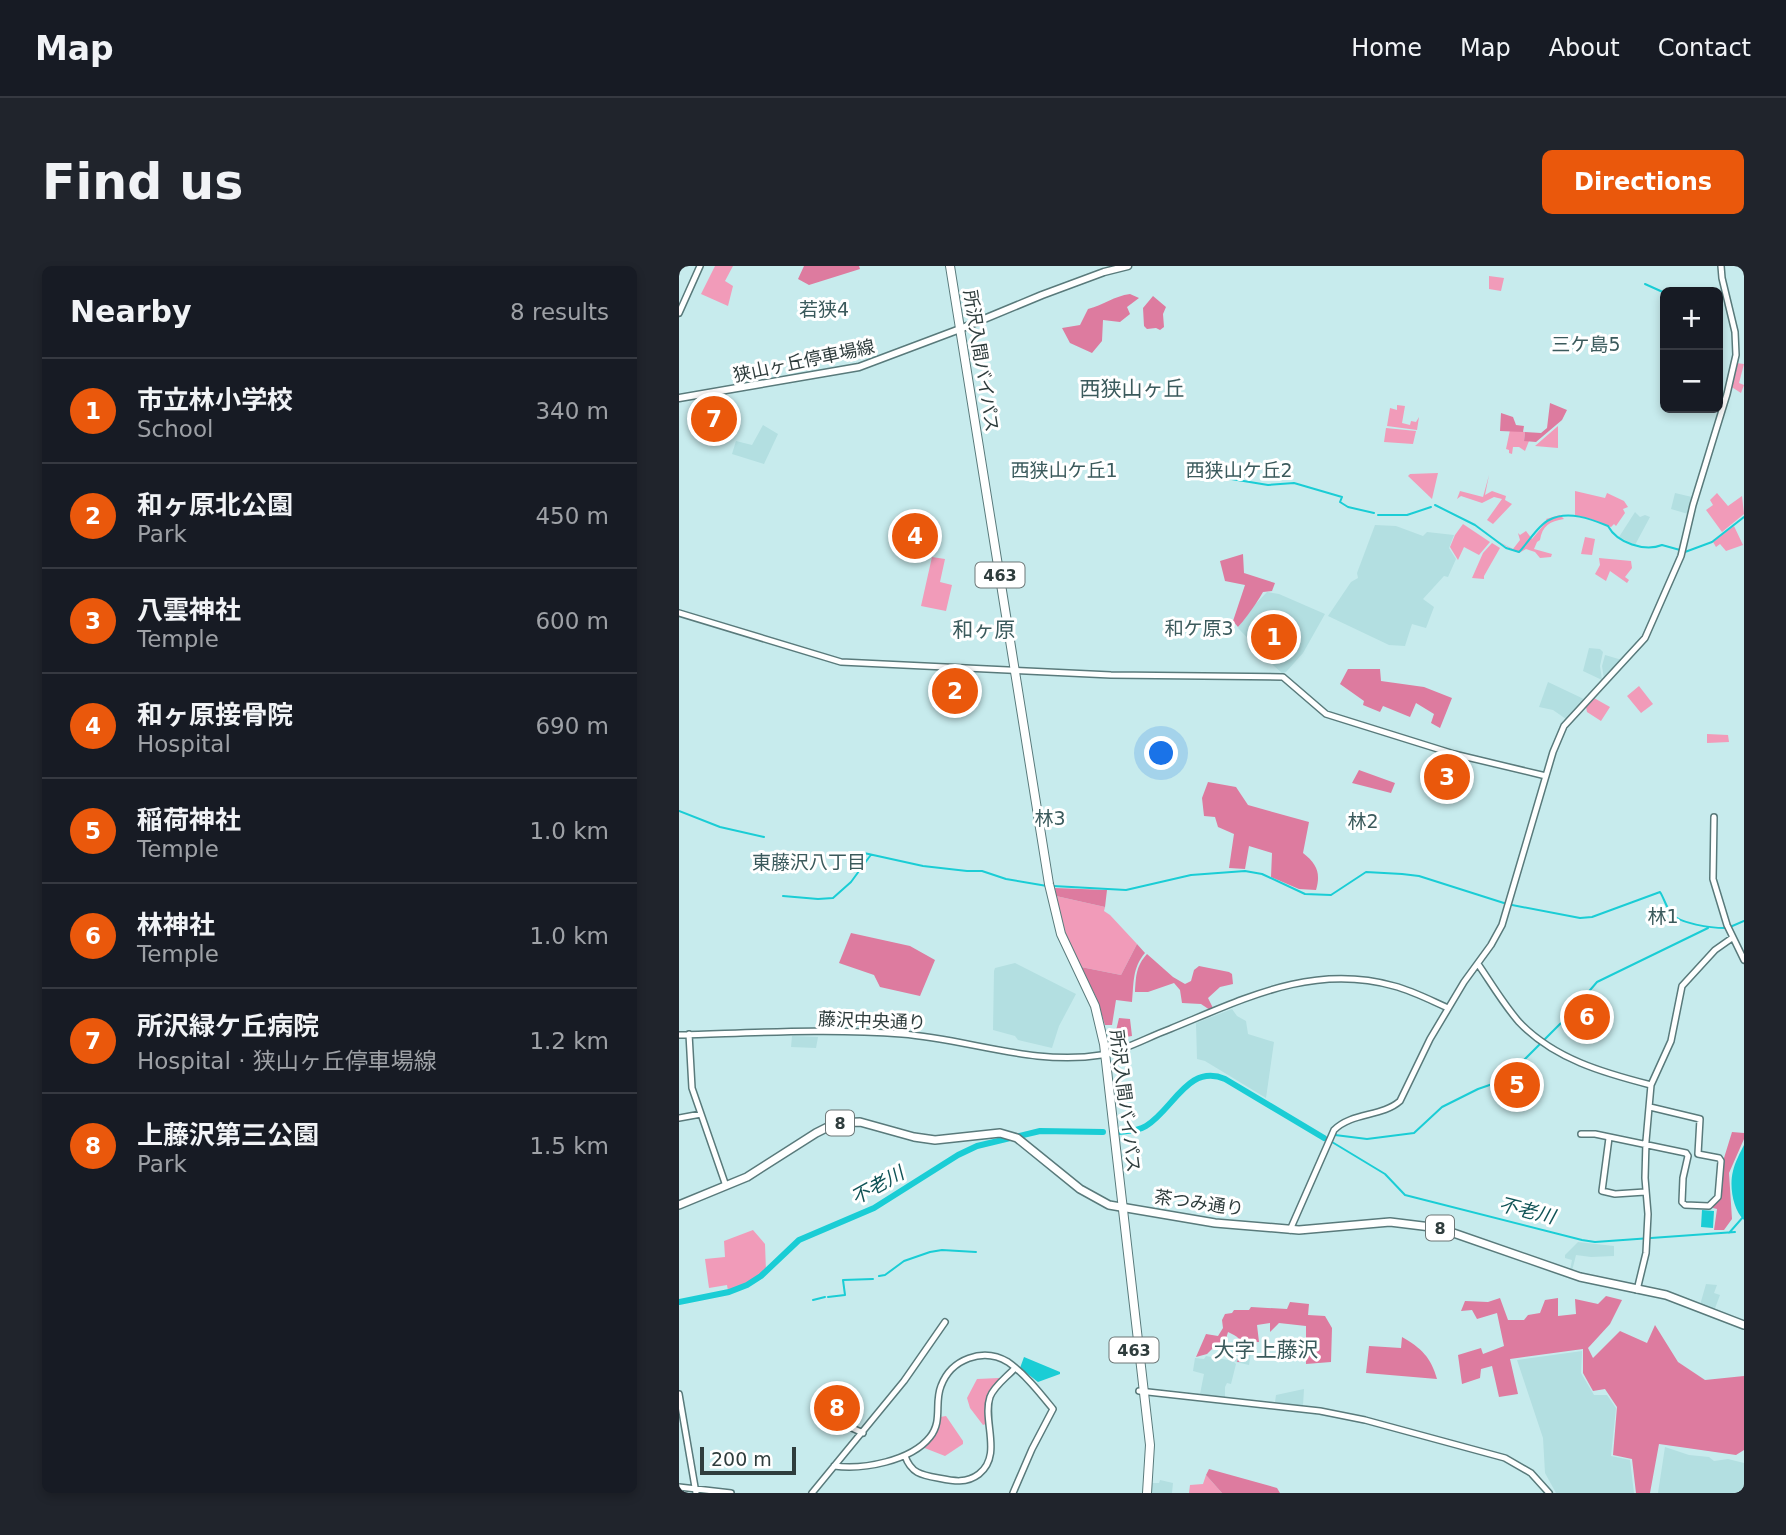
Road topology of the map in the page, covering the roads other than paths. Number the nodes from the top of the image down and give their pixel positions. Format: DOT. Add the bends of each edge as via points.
graph roads {
  1 [pos="700,266"];
  2 [pos="947,266"];
  3 [pos="1128,266"];
  4 [pos="1721,266"];
  5 [pos="679,313"];
  6 [pos="958,330"];
  7 [pos="679,398"];
  8 [pos="679,613"];
  9 [pos="1013,670"];
  10 [pos="1546,776"];
  11 [pos="1714,817"];
  12 [pos="1733,938"];
  13 [pos="1744,960"];
  14 [pos="1478,964"];
  15 [pos="1448,1008"];
  16 [pos="689,1034"];
  17 [pos="679,1035"];
  18 [pos="1103,1054"];
  19 [pos="1651,1085"];
  20 [pos="1650,1107"];
  21 [pos="701,1114"];
  22 [pos="679,1118"];
  23 [pos="1581,1134"];
  24 [pos="1609,1138"];
  25 [pos="1646,1145"];
  26 [pos="726,1186"];
  27 [pos="1646,1192"];
  28 [pos="679,1205"];
  29 [pos="1120,1207"];
  30 [pos="1290,1230"];
  31 [pos="1637,1290"];
  32 [pos="945,1322"];
  33 [pos="1744,1325"];
  34 [pos="1015,1368"];
  35 [pos="1141,1391"];
  36 [pos="679,1394"];
  37 [pos="821,1411"];
  38 [pos="863,1433"];
  39 [pos="905,1456"];
  40 [pos="834,1466"];
  41 [pos="679,1487"];
  42 [pos="696,1491"];
  43 [pos="731,1493"];
  44 [pos="812,1493"];
  45 [pos="1013,1493"];
  46 [pos="1145,1493"];
  47 [pos="1549,1493"];
  1 -- 5 [label="street"];
  2 -- 6 [label="highway, 所沢入間バイパス / 463"];
  3 -- 6 [label="main road, 狭山ヶ丘停車場線"];
  4 -- 10 [label="street" via="1736,355 1681,556 1645,638 1564,726"];
  6 -- 7 [label="main road, 狭山ヶ丘停車場線" via="859,367"];
  6 -- 9 [label="highway, 所沢入間バイパス / 463"];
  8 -- 9 [label="street" via="841,662"];
  9 -- 10 [label="street" via="1283,677 1331,716 1454,754"];
  9 -- 18 [label="highway, 所沢入間バイパス / 463" via="1056,936 1090,1007"];
  10 -- 14 [label="street" via="1509,904 1498,933"];
  11 -- 12 [label="street" via="1713,879"];
  12 -- 13 [label="street"];
  12 -- 19 [label="street" via="1715,950 1682,986 1671,1041"];
  14 -- 15 [label="street"];
  14 -- 19 [label="street" via="1517,1020 1541,1042 1590,1067"];
  15 -- 18 [label="street, 藤沢中央通り" via="1375,981 1305,981 1263,992"];
  15 -- 30 [label="street" via="1400,1101 1343,1122 1334,1130"];
  16 -- 17 [label="street, 藤沢中央通り"];
  16 -- 18 [label="street, 藤沢中央通り" via="901,1034 1027,1054"];
  16 -- 21 [label="street" via="689,1077"];
  18 -- 29 [label="highway, 所沢入間バイパス / 463"];
  19 -- 20 [label="street"];
  20 -- 25 [label="street"];
  20 -- 25 [label="street" via="1700,1119 1698,1154 1721,1161 1715,1201 1707,1206 1683,1204 1687,1154"];
  21 -- 22 [label="street"];
  21 -- 26 [label="street"];
  23 -- 24 [label="street"];
  24 -- 25 [label="street"];
  24 -- 27 [label="street" via="1602,1191"];
  25 -- 27 [label="street"];
  26 -- 28 [label="main road, 茶つみ通り / 8"];
  26 -- 29 [label="main road, 茶つみ通り / 8" via="823,1130 852,1121 935,1140 1007,1134 1087,1194"];
  27 -- 31 [label="street" via="1644,1266"];
  29 -- 30 [label="main road, 茶つみ通り / 8"];
  29 -- 35 [label="highway, 所沢入間バイパス / 463"];
  30 -- 31 [label="main road, 茶つみ通り / 8" via="1390,1222 1439,1228 1580,1278"];
  31 -- 33 [label="main road, 茶つみ通り / 8" via="1676,1298"];
  32 -- 38 [label="street"];
  34 -- 39 [label="street" via="996,1358 971,1357 957,1363 940,1388 939,1418 933,1432"];
  34 -- 39 [label="street" via="990,1399 991,1452 981,1473 956,1481 919,1474 909,1467"];
  34 -- 45 [label="street" via="1053,1409"];
  35 -- 46 [label="highway, 所沢入間バイパス / 463"];
  35 -- 47 [label="street" via="1365,1420 1505,1458 1531,1473"];
  36 -- 42 [label="street"];
  37 -- 38 [label="street"];
  38 -- 40 [label="street"];
  39 -- 40 [label="street" via="863,1466"];
  40 -- 44 [label="street"];
  41 -- 42 [label="street"];
  42 -- 43 [label="street"];
}
